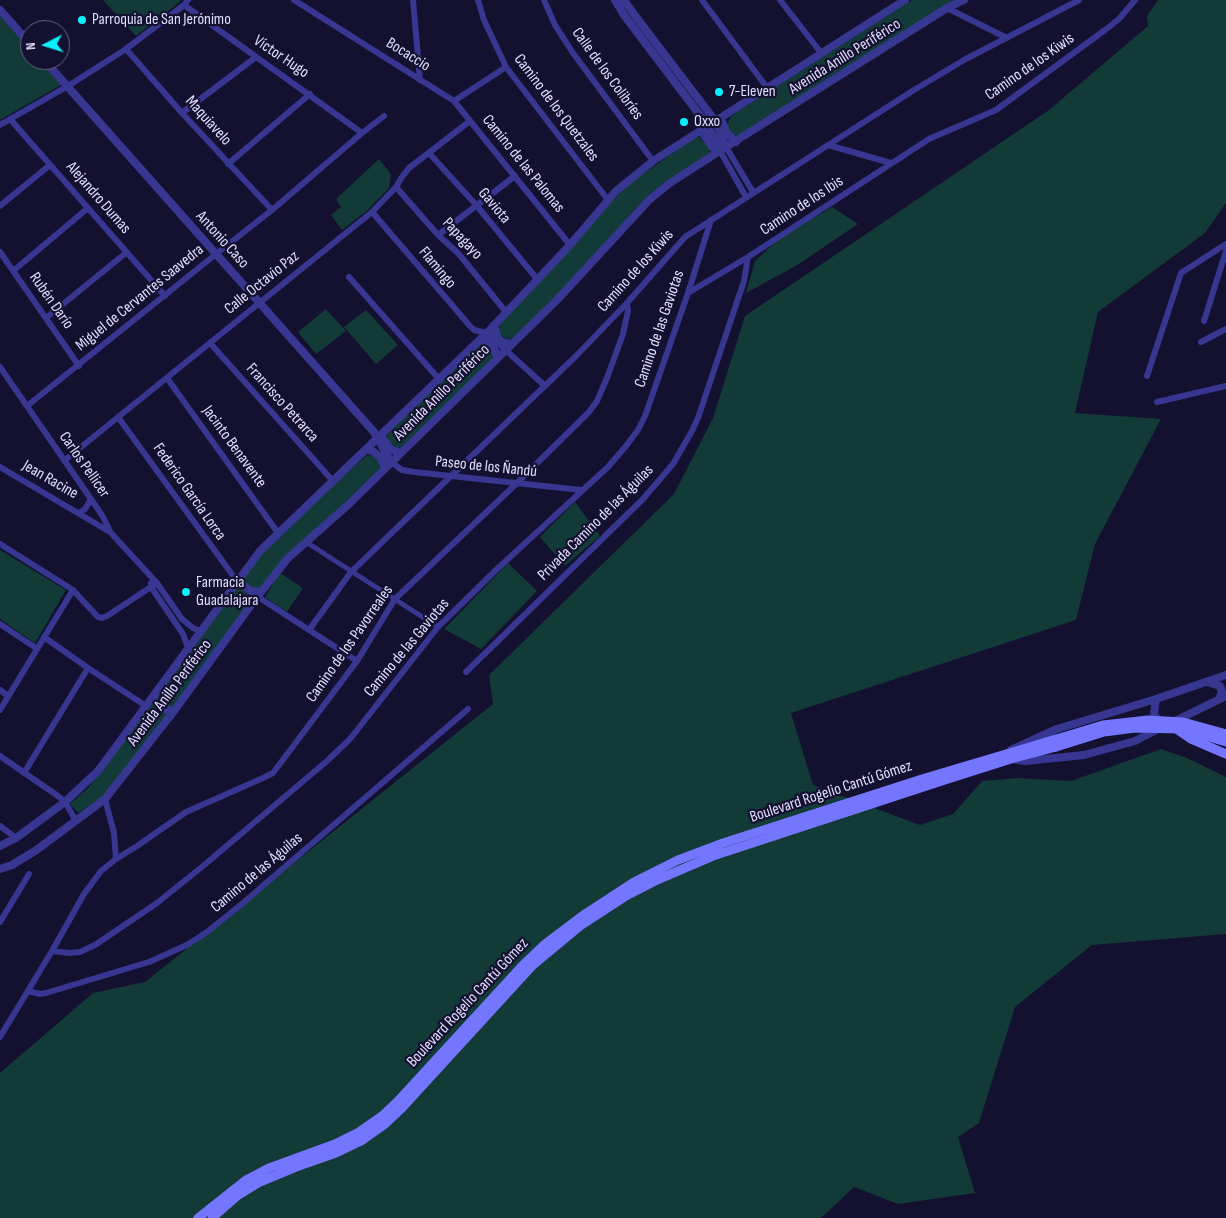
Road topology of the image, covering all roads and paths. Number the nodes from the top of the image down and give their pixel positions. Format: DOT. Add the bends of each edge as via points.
graph roads {
  1 [pos="294,0"];
  2 [pos="413,0"];
  3 [pos="478,0"];
  4 [pos="544,0"];
  5 [pos="615,0"];
  6 [pos="624,0"];
  7 [pos="702,0"];
  8 [pos="780,0"];
  9 [pos="905,0"];
  10 [pos="964,0"];
  11 [pos="1079,0"];
  12 [pos="1135,0"];
  13 [pos="186,3"];
  14 [pos="947,8"];
  15 [pos="0,10"];
  16 [pos="20,33"];
  17 [pos="1007,38"];
  18 [pos="126,49"];
  19 [pos="822,54"];
  20 [pos="256,57"];
  21 [pos="506,67"];
  22 [pos="53,70"];
  23 [pos="420,80"];
  24 [pos="68,86"];
  25 [pos="768,89"];
  26 [pos="310,94"];
  27 [pos="454,101"];
  28 [pos="182,114"];
  29 [pos="384,116"];
  30 [pos="10,119"];
  31 [pos="470,120"];
  32 [pos="718,120"];
  33 [pos="0,125"];
  34 [pos="708,126"];
  35 [pos="701,131"];
  36 [pos="362,133"];
  37 [pos="929,139"];
  38 [pos="736,142"];
  39 [pos="828,145"];
  40 [pos="721,151"];
  41 [pos="429,153"];
  42 [pos="654,161"];
  43 [pos="891,163"];
  44 [pos="228,164"];
  45 [pos="50,165"];
  46 [pos="515,176"];
  47 [pos="396,187"];
  48 [pos="753,192"];
  49 [pos="746,197"];
  50 [pos="608,200"];
  51 [pos="0,206"];
  52 [pos="476,206"];
  53 [pos="88,208"];
  54 [pos="272,210"];
  55 [pos="372,212"];
  56 [pos="711,220"];
  57 [pos="438,234"];
  58 [pos="1226,244"];
  59 [pos="570,245"];
  60 [pos="1226,251"];
  61 [pos="0,252"];
  62 [pos="127,252"];
  63 [pos="216,254"];
  64 [pos="748,257"];
  65 [pos="13,271"];
  66 [pos="350,277"];
  67 [pos="537,279"];
  68 [pos="688,293"];
  69 [pos="165,296"];
  70 [pos="259,302"];
  71 [pos="627,303"];
  72 [pos="506,312"];
  73 [pos="46,318"];
  74 [pos="1204,321"];
  75 [pos="494,325"];
  76 [pos="1226,329"];
  77 [pos="484,336"];
  78 [pos="1202,342"];
  79 [pos="210,343"];
  80 [pos="508,347"];
  81 [pos="497,357"];
  82 [pos="79,366"];
  83 [pos="0,367"];
  84 [pos="1147,376"];
  85 [pos="167,378"];
  86 [pos="439,379"];
  87 [pos="545,386"];
  88 [pos="1226,386"];
  89 [pos="1157,402"];
  90 [pos="27,406"];
  91 [pos="118,417"];
  92 [pos="380,436"];
  93 [pos="367,449"];
  94 [pos="401,453"];
  95 [pos="64,460"];
  96 [pos="388,464"];
  97 [pos="0,468"];
  98 [pos="450,477"];
  99 [pos="333,481"];
  100 [pos="516,484"];
  101 [pos="581,490"];
  102 [pos="91,499"];
  103 [pos="79,513"];
  104 [pos="111,533"];
  105 [pos="278,533"];
  106 [pos="306,542"];
  107 [pos="0,544"];
  108 [pos="351,572"];
  109 [pos="237,583"];
  110 [pos="154,585"];
  111 [pos="72,590"];
  112 [pos="257,597"];
  113 [pos="395,599"];
  114 [pos="0,624"];
  115 [pos="438,628"];
  116 [pos="309,630"];
  117 [pos="201,631"];
  118 [pos="44,637"];
  119 [pos="36,648"];
  120 [pos="188,648"];
  121 [pos="357,661"];
  122 [pos="88,668"];
  123 [pos="466,672"];
  124 [pos="1226,675"];
  125 [pos="1207,682"];
  126 [pos="0,690"];
  127 [pos="8,696"];
  128 [pos="153,697"];
  129 [pos="1223,698"];
  130 [pos="1156,699"];
  131 [pos="146,706"];
  132 [pos="468,709"];
  133 [pos="0,710"];
  134 [pos="174,711"];
  135 [pos="166,721"];
  136 [pos="1167,724"];
  137 [pos="1226,734"];
  138 [pos="1226,742"];
  139 [pos="1055,743"];
  140 [pos="1001,754"];
  141 [pos="1226,754"];
  142 [pos="0,756"];
  143 [pos="1011,759"];
  144 [pos="24,773"];
  145 [pos="105,799"];
  146 [pos="65,802"];
  147 [pos="76,821"];
  148 [pos="0,826"];
  149 [pos="16,838"];
  150 [pos="0,846"];
  151 [pos="116,859"];
  152 [pos="0,869"];
  153 [pos="29,874"];
  154 [pos="0,922"];
  155 [pos="52,951"];
  156 [pos="28,991"];
  157 [pos="0,1037"];
  158 [pos="198,1218"];
  159 [pos="212,1218"];
  1 -- 23 [label="street, Bocaccio"];
  2 -- 23 [label="street"];
  3 -- 21 [label="street, Camino de los Quetzales"];
  4 -- 42 [label="street, Calle de los Colibríes" via="573,54"];
  5 -- 34 [label="street"];
  6 -- 32 [label="street"];
  7 -- 25 [label="street"];
  8 -- 19 [label="street"];
  9 -- 19 [label="street, Avenida Anillo Periférico"];
  10 -- 14 [label="street, Avenida Anillo Periférico"];
  11 -- 17 [label="street, Camino de los Kiwis"];
  12 -- 37 [label="street, Camino de los Kiwis" via="1105,30 996,110"];
  13 -- 18 [label="street"];
  13 -- 20 [label="street, Víctor Hugo"];
  14 -- 17 [label="street"];
  14 -- 38 [label="street, Avenida Anillo Periférico"];
  15 -- 16 [label="street"];
  17 -- 39 [label="street, Camino de los Kiwis" via="964,60"];
  18 -- 24 [label="street"];
  18 -- 28 [label="street, Maquiavelo"];
  19 -- 25 [label="street, Avenida Anillo Periférico"];
  20 -- 26 [label="street, Víctor Hugo"];
  20 -- 28 [label="street"];
  21 -- 27 [label="street"];
  21 -- 50 [label="street, Camino de los Quetzales"];
  22 -- 24 [label="street, Antonio Caso"];
  23 -- 27 [label="street, Bocaccio"];
  24 -- 30 [label="street"];
  24 -- 63 [label="street, Antonio Caso"];
  25 -- 32 [label="street, Avenida Anillo Periférico"];
  26 -- 36 [label="street, Víctor Hugo"];
  26 -- 44 [label="street"];
  27 -- 31 [label="street, Camino de las Palomas"];
  28 -- 44 [label="street, Maquiavelo"];
  29 -- 36 [label="street, Miguel de Cervantes Saavedra"];
  30 -- 33 [label="street"];
  30 -- 45 [label="street, Alejandro Dumas"];
  31 -- 41 [label="street, Calle Octavio Paz"];
  31 -- 46 [label="street, Camino de las Palomas"];
  32 -- 34 [label="street, Avenida Anillo Periférico"];
  32 -- 38 [label="street"];
  32 -- 40 [label="street"];
  34 -- 35 [label="street, Avenida Anillo Periférico"];
  34 -- 40 [label="street"];
  35 -- 40 [label="street"];
  35 -- 42 [label="street, Avenida Anillo Periférico"];
  36 -- 54 [label="street, Miguel de Cervantes Saavedra"];
  37 -- 43 [label="street, Camino de los Ibis"];
  38 -- 40 [label="street, Avenida Anillo Periférico"];
  39 -- 43 [label="street"];
  39 -- 48 [label="street, Camino de los Kiwis"];
  40 -- 48 [label="street"];
  40 -- 49 [label="street"];
  40 -- 80 [label="street, Avenida Anillo Periférico" via="649,200 557,300"];
  41 -- 47 [label="street, Calle Octavio Paz" via="405,173"];
  41 -- 52 [label="street, Gaviota"];
  42 -- 50 [label="street, Avenida Anillo Periférico"];
  43 -- 64 [label="street, Camino de los Ibis"];
  44 -- 54 [label="street, Maquiavelo"];
  45 -- 51 [label="street"];
  45 -- 53 [label="street, Alejandro Dumas"];
  46 -- 52 [label="street"];
  46 -- 59 [label="street, Camino de las Palomas"];
  47 -- 55 [label="street, Calle Octavio Paz"];
  47 -- 57 [label="street, Papagayo"];
  48 -- 49 [label="street, Camino de los Kiwis"];
  49 -- 56 [label="street, Camino de los Kiwis"];
  50 -- 59 [label="street, Avenida Anillo Periférico"];
  52 -- 57 [label="street"];
  52 -- 67 [label="street, Gaviota"];
  53 -- 62 [label="street, Alejandro Dumas"];
  53 -- 65 [label="street"];
  54 -- 63 [label="street, Miguel de Cervantes Saavedra"];
  55 -- 70 [label="street, Calle Octavio Paz"];
  55 -- 77 [label="street, Flamingo" via="470,326"];
  56 -- 68 [label="street, Camino de las Gaviotas"];
  56 -- 71 [label="street, Camino de los Kiwis" via="685,237"];
  57 -- 72 [label="street, Papagayo" via="458,252"];
  58 -- 84 [label="street" via="1181,273"];
  59 -- 67 [label="street, Avenida Anillo Periférico"];
  60 -- 74 [label="street"];
  61 -- 65 [label="street, Rubén Darío"];
  62 -- 69 [label="street, Alejandro Dumas"];
  62 -- 73 [label="street"];
  63 -- 69 [label="street, Miguel de Cervantes Saavedra"];
  63 -- 70 [label="street, Antonio Caso"];
  64 -- 68 [label="street, Camino de los Ibis"];
  64 -- 123 [label="street, Privada Camino de las Águilas" via="744,282 698,418 673,464 643,499"];
  65 -- 73 [label="street, Rubén Darío"];
  66 -- 86 [label="street"];
  67 -- 72 [label="street, Avenida Anillo Periférico"];
  68 -- 101 [label="street, Camino de las Gaviotas" via="638,430 608,467"];
  69 -- 82 [label="street, Miguel de Cervantes Saavedra"];
  70 -- 79 [label="street, Calle Octavio Paz"];
  70 -- 92 [label="street, Antonio Caso"];
  71 -- 87 [label="street, Camino de los Kiwis"];
  71 -- 100 [label="street, Camino de los Pavorreales" via="622,334 597,401"];
  72 -- 75 [label="street, Avenida Anillo Periférico"];
  73 -- 82 [label="street, Rubén Darío"];
  75 -- 77 [label="street, Avenida Anillo Periférico"];
  75 -- 80 [label="street" via="498,338"];
  76 -- 78 [label="street"];
  77 -- 80 [label="street, Flamingo"];
  77 -- 81 [label="street" via="493,345"];
  77 -- 86 [label="street, Avenida Anillo Periférico"];
  79 -- 85 [label="street, Calle Octavio Paz"];
  79 -- 99 [label="street, Francisco Petrarca"];
  80 -- 81 [label="street, Avenida Anillo Periférico"];
  80 -- 87 [label="street, Flamingo"];
  81 -- 94 [label="street, Avenida Anillo Periférico"];
  82 -- 90 [label="street, Miguel de Cervantes Saavedra"];
  83 -- 90 [label="street, Carlos Pellicer"];
  85 -- 91 [label="street, Calle Octavio Paz"];
  85 -- 105 [label="street, Jacinto Benavente"];
  86 -- 92 [label="street, Avenida Anillo Periférico"];
  87 -- 98 [label="street, Camino de los Kiwis"];
  88 -- 89 [label="street"];
  90 -- 95 [label="street, Carlos Pellicer"];
  91 -- 95 [label="street, Calle Octavio Paz"];
  91 -- 109 [label="street, Federico García Lorca"];
  92 -- 93 [label="street, Avenida Anillo Periférico"];
  92 -- 94 [label="street" via="387,447"];
  92 -- 96 [label="street"];
  93 -- 96 [label="street"];
  93 -- 99 [label="street, Avenida Anillo Periférico"];
  94 -- 96 [label="street, Avenida Anillo Periférico"];
  95 -- 102 [label="street, Carlos Pellicer"];
  96 -- 98 [label="street, Paseo de los Ñandú" via="402,470"];
  96 -- 106 [label="street, Avenida Anillo Periférico"];
  97 -- 103 [label="street, Jean Racine"];
  98 -- 100 [label="street, Paseo de los Ñandú"];
  98 -- 108 [label="street, Camino de los Kiwis"];
  99 -- 105 [label="street, Avenida Anillo Periférico"];
  100 -- 101 [label="street, Paseo de los Ñandú"];
  100 -- 113 [label="street, Camino de los Pavorreales"];
  101 -- 115 [label="street, Camino de las Gaviotas"];
  102 -- 103 [label="street"];
  102 -- 104 [label="street, Carlos Pellicer"];
  103 -- 104 [label="street, Jean Racine"];
  104 -- 110 [label="street, Carlos Pellicer"];
  105 -- 109 [label="street, Avenida Anillo Periférico" via="254,558"];
  106 -- 108 [label="street"];
  106 -- 112 [label="street, Avenida Anillo Periférico" via="282,565"];
  107 -- 111 [label="street"];
  108 -- 113 [label="street"];
  108 -- 116 [label="street, Camino de los Kiwis"];
  109 -- 112 [label="street"];
  109 -- 117 [label="street, Avenida Anillo Periférico"];
  110 -- 111 [label="street" via="102,618 94,614"];
  110 -- 117 [label="street, Carlos Pellicer" via="182,619"];
  110 -- 120 [label="street, Carlos Pellicer"];
  111 -- 118 [label="street"];
  112 -- 116 [label="street"];
  112 -- 134 [label="street, Avenida Anillo Periférico"];
  113 -- 115 [label="street"];
  113 -- 121 [label="street, Camino de los Pavorreales"];
  114 -- 119 [label="street"];
  115 -- 155 [label="street, Camino de las Gaviotas" via="339,750 218,854 157,903 95,945 80,952"];
  116 -- 121 [label="street"];
  117 -- 120 [label="street, Avenida Anillo Periférico"];
  118 -- 119 [label="street"];
  118 -- 122 [label="street"];
  119 -- 127 [label="street"];
  120 -- 128 [label="street, Avenida Anillo Periférico"];
  121 -- 151 [label="street, Camino de los Pavorreales" via="273,773 186,812"];
  122 -- 131 [label="street"];
  122 -- 144 [label="street"];
  124 -- 125 [label="street, Boulevard Rogelio Cantú Gómez"];
  125 -- 129 [label="street" via="1220,686"];
  125 -- 130 [label="street, Boulevard Rogelio Cantú Gómez"];
  126 -- 127 [label="street"];
  127 -- 133 [label="street"];
  128 -- 131 [label="street, Avenida Anillo Periférico"];
  128 -- 134 [label="street" via="164,709"];
  129 -- 136 [label="street, Boulevard Rogelio Cantú Gómez"];
  130 -- 136 [label="street" via="1155,718 1159,724"];
  130 -- 140 [label="street, Boulevard Rogelio Cantú Gómez" via="1057,730"];
  131 -- 135 [label="street" via="155,708"];
  131 -- 146 [label="street, Avenida Anillo Periférico" via="98,771"];
  132 -- 156 [label="street, Camino de las Águilas" via="258,890 187,945 149,962 46,993"];
  134 -- 135 [label="street, Avenida Anillo Periférico"];
  135 -- 145 [label="street, Avenida Anillo Periférico"];
  136 -- 141 [label="main road"];
  136 -- 143 [label="street, Boulevard Rogelio Cantú Gómez" via="1135,741 1089,754 1025,761"];
  137 -- 139 [label="main road, Boulevard Rogelio Cantú Gómez, bridge" via="1183,722 1148,720 1103,725"];
  138 -- 139 [label="main road, Boulevard Rogelio Cantú Gómez, bridge" via="1182,729 1141,728"];
  139 -- 140 [label="main road, Boulevard Rogelio Cantú Gómez"];
  139 -- 143 [label="main road, Boulevard Rogelio Cantú Gómez"];
  140 -- 158 [label="main road, Boulevard Rogelio Cantú Gómez" via="723,844 678,860 634,882 545,944 382,1116 335,1144 246,1180"];
  142 -- 144 [label="street"];
  143 -- 159 [label="main road, Boulevard Rogelio Cantú Gómez" via="713,856 626,896 580,926 533,965 385,1124 336,1153 260,1182 237,1196"];
  144 -- 146 [label="street"];
  145 -- 147 [label="street, Avenida Anillo Periférico"];
  145 -- 151 [label="street" via="114,833"];
  146 -- 147 [label="street"];
  146 -- 149 [label="street, Avenida Anillo Periférico"];
  147 -- 152 [label="street, Avenida Anillo Periférico" via="35,851"];
  148 -- 149 [label="street"];
  149 -- 150 [label="street, Avenida Anillo Periférico"];
  151 -- 155 [label="street, Camino de los Pavorreales" via="101,871 84,894"];
  153 -- 154 [label="street"];
  155 -- 156 [label="street, Camino de los Pavorreales"];
  156 -- 157 [label="street, Camino de los Pavorreales"];
}
